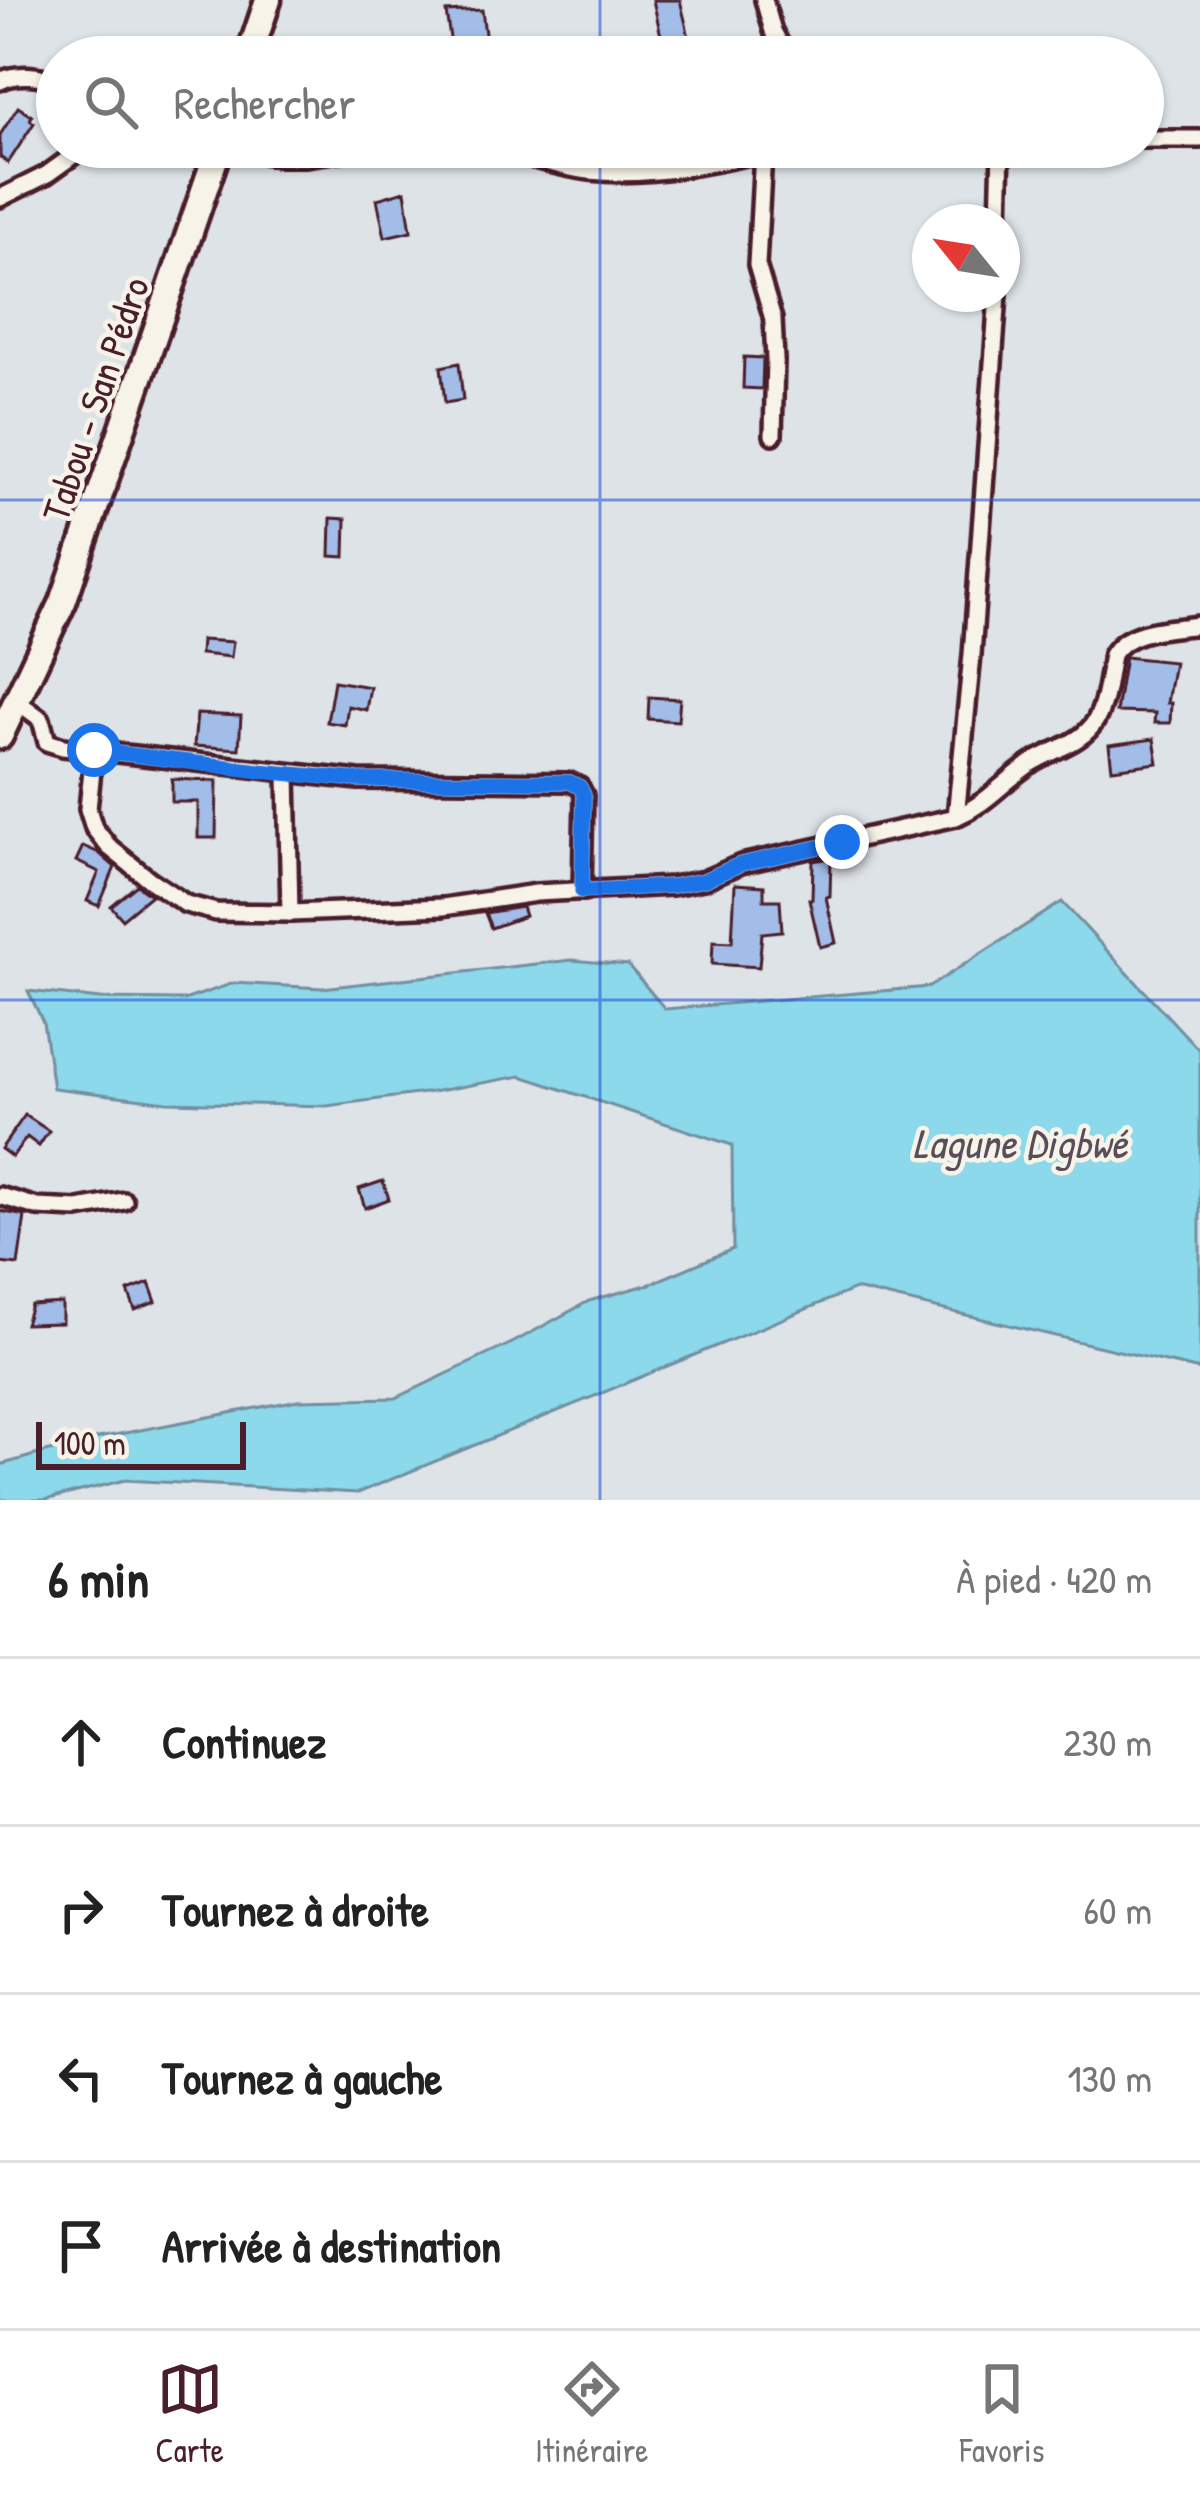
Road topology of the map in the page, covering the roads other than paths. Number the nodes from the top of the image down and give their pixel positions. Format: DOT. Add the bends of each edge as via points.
graph roads {
  1 [pos="268,0"];
  2 [pos="764,0"];
  3 [pos="256,36"];
  4 [pos="776,36"];
  5 [pos="36,78"];
  6 [pos="0,81"];
  7 [pos="1164,139"];
  8 [pos="1200,139"];
  9 [pos="56,168"];
  10 [pos="212,168"];
  11 [pos="585,168"];
  12 [pos="661,168"];
  13 [pos="764,168"];
  14 [pos="1001,168"];
  15 [pos="0,198"];
  16 [pos="1000,204"];
  17 [pos="997,312"];
  18 [pos="773,435"];
  19 [pos="1200,625"];
  20 [pos="18,702"];
  21 [pos="0,736"];
  22 [pos="94,750"];
  23 [pos="287,774"];
  24 [pos="956,817"];
  25 [pos="582,891"];
  26 [pos="290,913"];
  27 [pos="0,1196"];
  28 [pos="124,1201"];
  1 -- 3 [label="main road"];
  2 -- 4 [label="street"];
  5 -- 6 [label="street"];
  7 -- 8 [label="street"];
  9 -- 15 [label="street"];
  10 -- 20 [label="main road, Tabou - San Pédro" via="63,602"];
  11 -- 12 [label="street"];
  13 -- 18 [label="street" via="757,265 773,320"];
  14 -- 16 [label="street"];
  17 -- 24 [label="street"];
  19 -- 24 [label="street" via="1127,638 1112,655 1090,728"];
  20 -- 21 [label="main road, Tabou - San Pédro"];
  20 -- 22 [label="street" via="41,719 46,742"];
  22 -- 23 [label="street"];
  22 -- 26 [label="street" via="88,809 109,847 186,904"];
  23 -- 25 [label="street" via="570,782 584,795"];
  23 -- 26 [label="street"];
  24 -- 25 [label="street" via="741,864 704,880"];
  25 -- 26 [label="street"];
  27 -- 28 [label="street" via="79,1209"];
}
